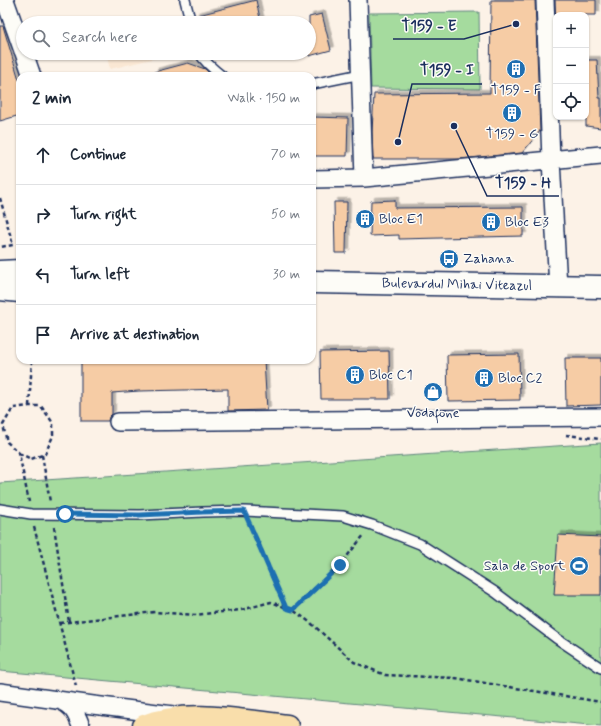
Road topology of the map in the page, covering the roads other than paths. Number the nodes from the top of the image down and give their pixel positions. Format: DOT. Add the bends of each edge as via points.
graph roads {
  1 [pos="5,0"];
  2 [pos="185,0"];
  3 [pos="358,0"];
  4 [pos="544,0"];
  5 [pos="189,16"];
  6 [pos="16,32"];
  7 [pos="26,60"];
  8 [pos="204,60"];
  9 [pos="30,72"];
  10 [pos="217,72"];
  11 [pos="361,74"];
  12 [pos="316,83"];
  13 [pos="601,155"];
  14 [pos="551,160"];
  15 [pos="364,178"];
  16 [pos="316,179"];
  17 [pos="16,270"];
  18 [pos="0,272"];
  19 [pos="316,282"];
  20 [pos="558,287"];
  21 [pos="601,287"];
  22 [pos="0,289"];
  23 [pos="16,291"];
  24 [pos="601,417"];
  25 [pos="118,422"];
  26 [pos="0,509"];
  27 [pos="601,668"];
  28 [pos="0,692"];
  29 [pos="57,700"];
  30 [pos="197,718"];
  31 [pos="81,726"];
  32 [pos="144,726"];
  33 [pos="287,726"];
  1 -- 6 [label="street"];
  2 -- 5 [label="lane"];
  3 -- 11 [label="street"];
  4 -- 14 [label="street"];
  7 -- 9 [label="street"];
  8 -- 10 [label="lane"];
  11 -- 12 [label="lane"];
  11 -- 15 [label="street"];
  13 -- 14 [label="street"];
  14 -- 15 [label="street"];
  14 -- 20 [label="street"];
  15 -- 16 [label="street"];
  17 -- 18 [label="main road"];
  19 -- 20 [label="main road, Bulevardul Mihai Viteazul"];
  20 -- 21 [label="main road, Bulevardul Mihai Viteazul"];
  22 -- 23 [label="main road"];
  24 -- 25 [label="street"];
  26 -- 27 [label="lane" via="31,514 140,515 244,511 343,516 420,544 495,592"];
  28 -- 29 [label="street"];
  29 -- 30 [label="street"];
  29 -- 31 [label="street" via="73,709"];
  30 -- 32 [label="main road" via="171,719"];
  30 -- 33 [label="main road"];
}
